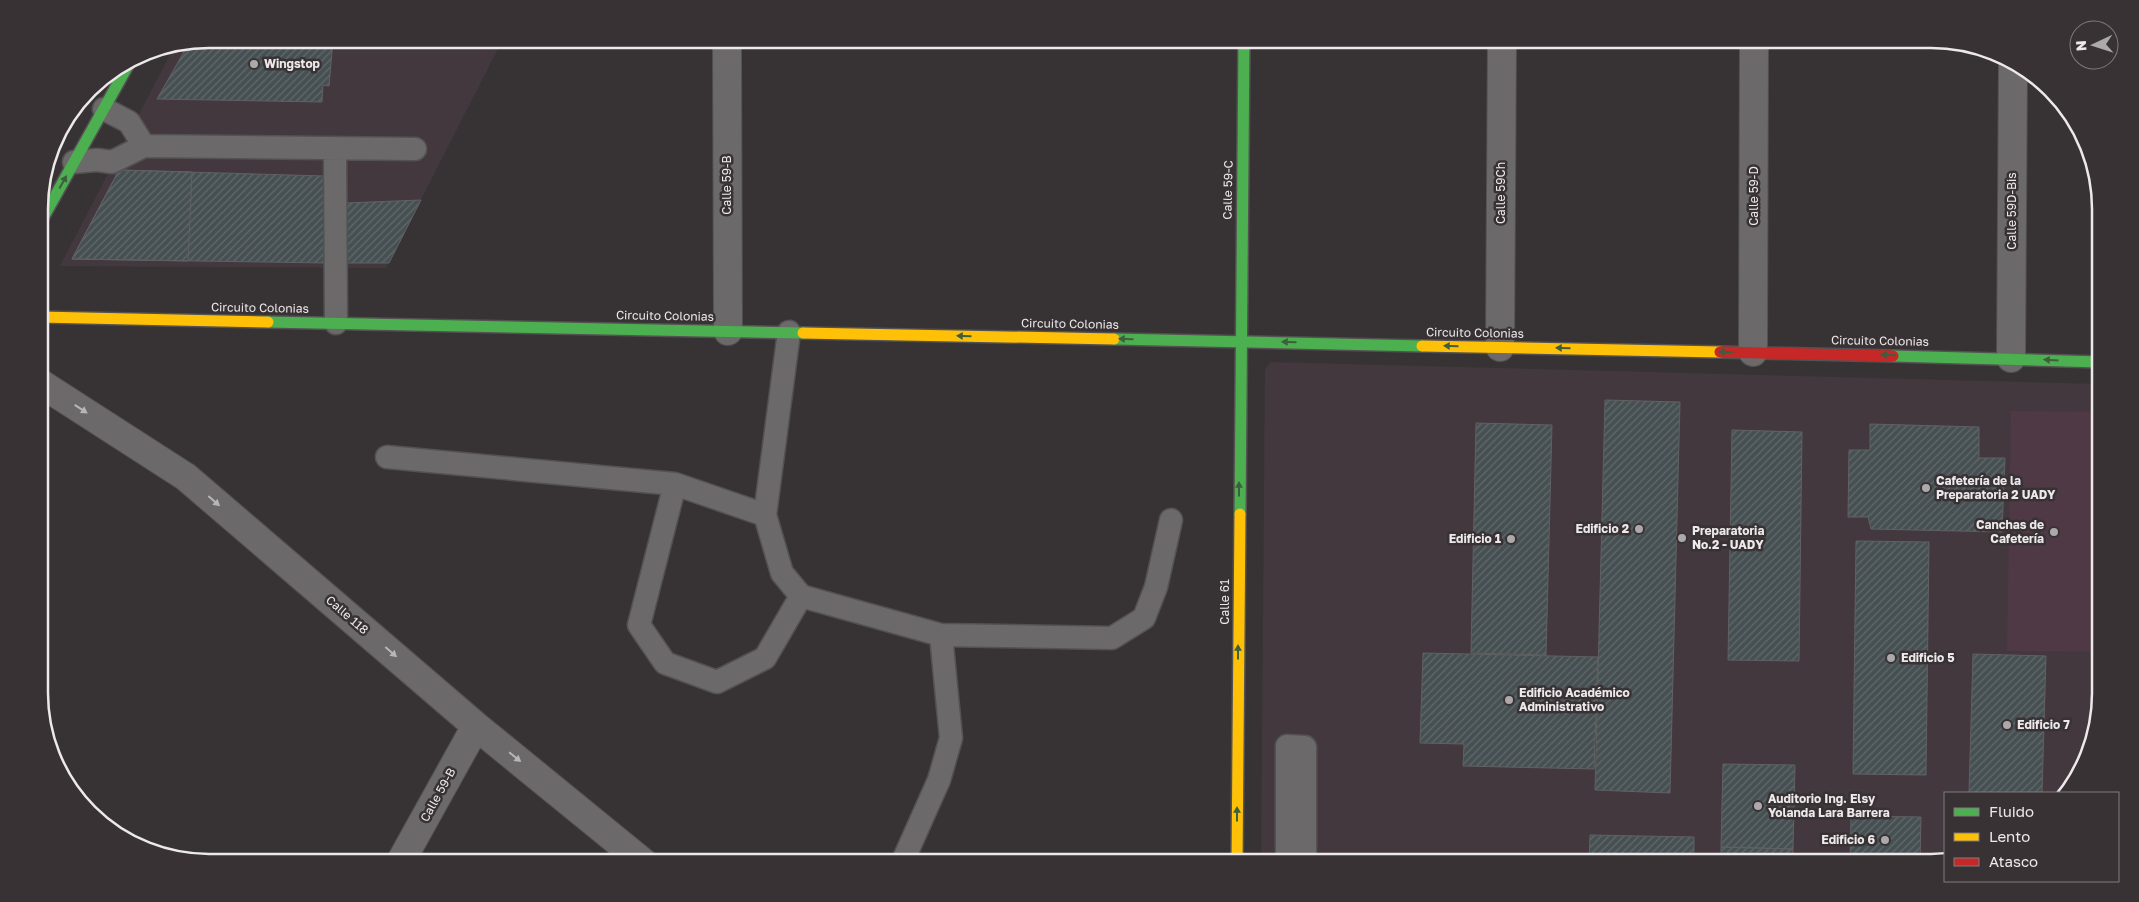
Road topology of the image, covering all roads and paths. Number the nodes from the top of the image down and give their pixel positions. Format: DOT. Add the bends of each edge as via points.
graph roads {
  1 [pos="727,48"];
  2 [pos="1244,48"];
  3 [pos="1502,48"];
  4 [pos="1754,48"];
  5 [pos="2013,71"];
  6 [pos="124,72"];
  7 [pos="104,109"];
  8 [pos="144,146"];
  9 [pos="335,148"];
  10 [pos="415,149"];
  11 [pos="74,162"];
  12 [pos="48,209"];
  13 [pos="48,317"];
  14 [pos="336,323"];
  15 [pos="728,331"];
  16 [pos="789,332"];
  17 [pos="1240,341"];
  18 [pos="1500,347"];
  19 [pos="1754,352"];
  20 [pos="2011,358"];
  21 [pos="2092,362"];
  22 [pos="48,388"];
  23 [pos="387,457"];
  24 [pos="675,484"];
  25 [pos="765,515"];
  26 [pos="1171,520"];
  27 [pos="801,596"];
  28 [pos="941,635"];
  29 [pos="476,726"];
  30 [pos="405,854"];
  31 [pos="633,854"];
  32 [pos="906,854"];
  33 [pos="1237,854"];
  34 [pos="1287,854"];
  35 [pos="1305,854"];
  1 -- 15 [label="street, Calle 59-B"];
  2 -- 17 [label="street, Calle 59-C"];
  3 -- 18 [label="street, Calle 59Ch"];
  4 -- 19 [label="street, Calle 59-D"];
  5 -- 20 [label="street, Calle 59D-Bis"];
  6 -- 7 [label="street"];
  7 -- 8 [label="lane" via="129,122"];
  7 -- 11 [label="street"];
  8 -- 9 [label="lane"];
  8 -- 11 [label="lane" via="112,162"];
  9 -- 10 [label="lane"];
  9 -- 14 [label="lane"];
  12 -- 11 [label="street, one-way"];
  13 -- 14 [label="street, Circuito Colonias"];
  14 -- 15 [label="street, Circuito Colonias"];
  15 -- 16 [label="street, Circuito Colonias"];
  17 -- 16 [label="street, Circuito Colonias, one-way"];
  16 -- 25 [label="lane"];
  18 -- 17 [label="street, Circuito Colonias, one-way"];
  33 -- 17 [label="street, Calle 61, one-way"];
  19 -- 18 [label="street, Circuito Colonias, one-way"];
  20 -- 19 [label="street, Circuito Colonias, one-way"];
  21 -- 20 [label="street, Circuito Colonias, one-way"];
  22 -- 29 [label="street, Calle 118, one-way" via="186,477"];
  23 -- 24 [label="lane"];
  24 -- 25 [label="lane"];
  24 -- 27 [label="lane" via="639,625 665,663 717,682 765,658"];
  25 -- 27 [label="lane" via="782,573"];
  26 -- 28 [label="lane" via="1156,587 1144,618 1112,638"];
  27 -- 28 [label="lane"];
  28 -- 32 [label="lane" via="951,738 939,780"];
  29 -- 30 [label="street, Calle 59-B"];
  29 -- 31 [label="street, Calle 118, one-way"];
  34 -- 35 [label="lane" via="1287,746 1305,747"];
}
